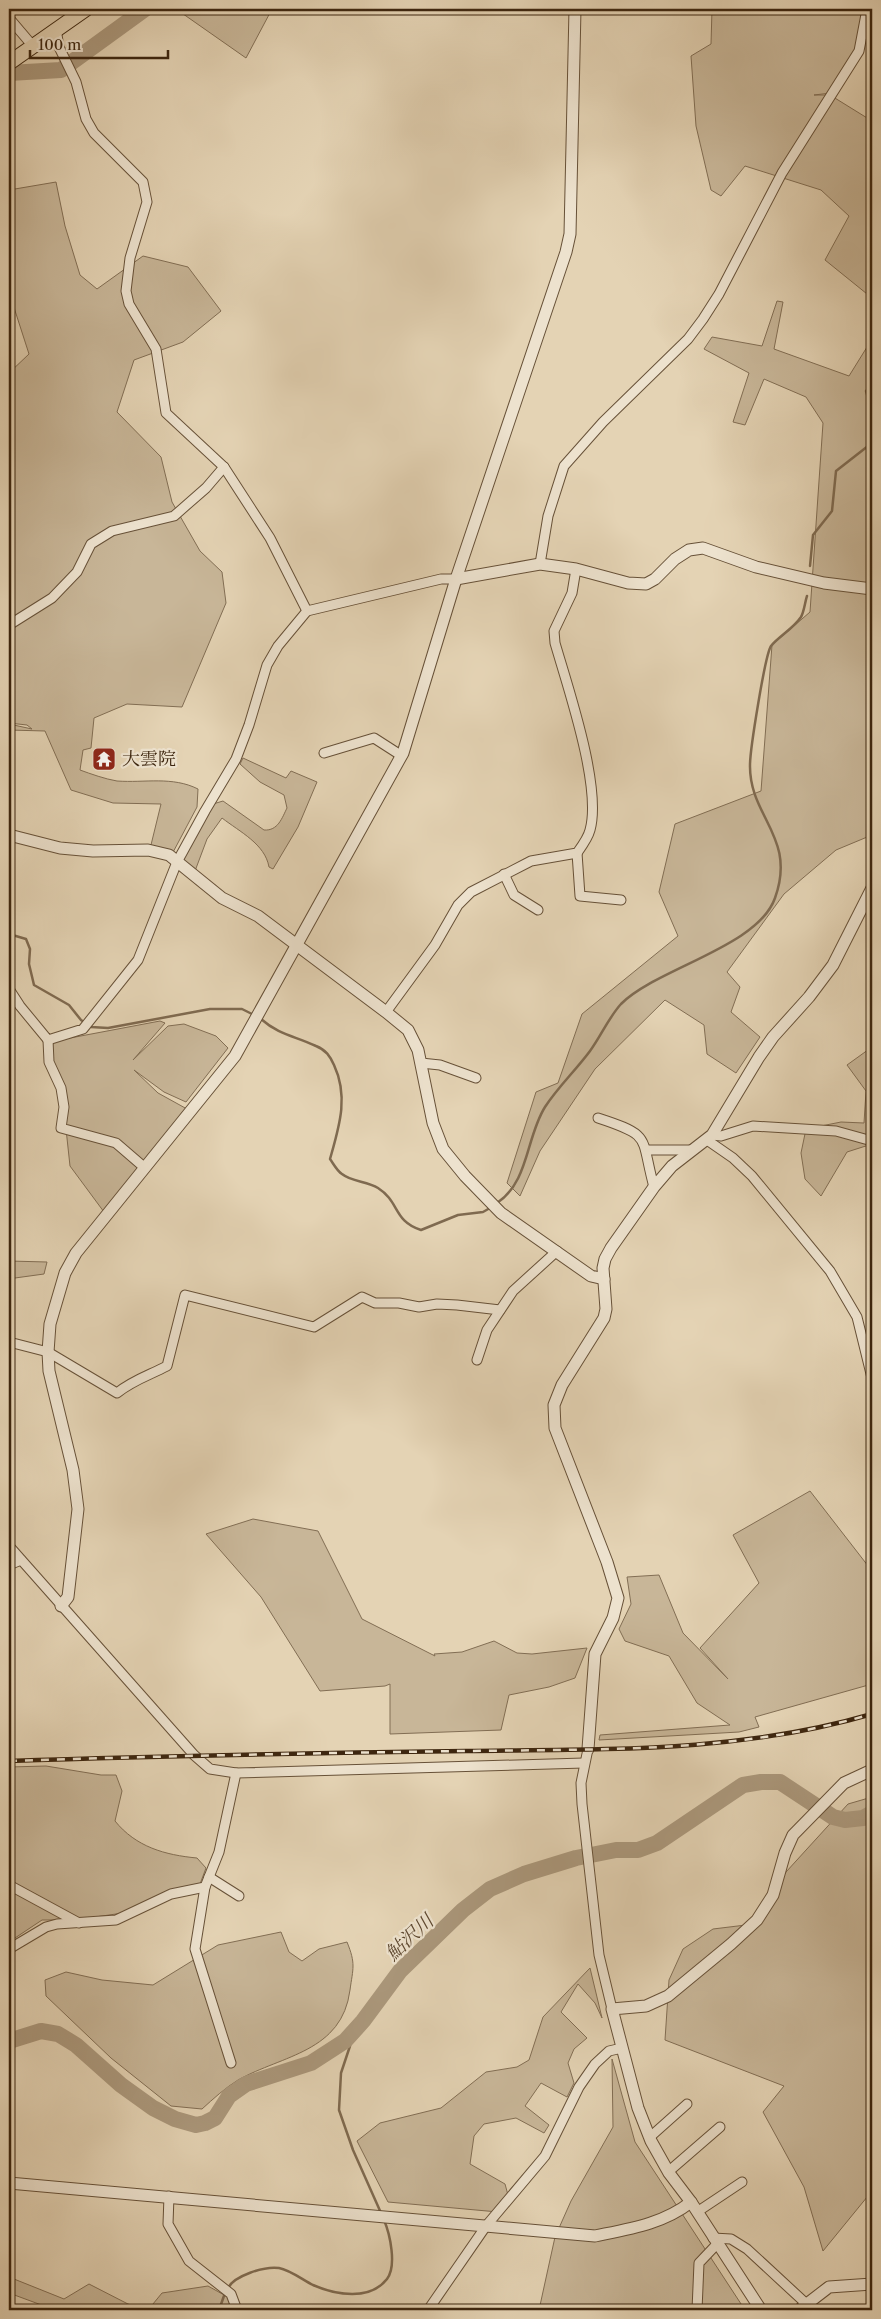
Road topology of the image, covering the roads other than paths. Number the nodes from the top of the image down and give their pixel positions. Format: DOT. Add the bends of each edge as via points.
graph roads {
  1 [pos="86,9"];
  2 [pos="574,9"];
  3 [pos="867,9"];
  4 [pos="9,18"];
  5 [pos="56,29"];
  6 [pos="32,45"];
  7 [pos="9,63"];
  8 [pos="224,467"];
  9 [pos="540,564"];
  10 [pos="576,569"];
  11 [pos="456,579"];
  12 [pos="872,589"];
  13 [pos="307,610"];
  14 [pos="9,625"];
  15 [pos="324,753"];
  16 [pos="402,756"];
  17 [pos="9,834"];
  18 [pos="577,853"];
  19 [pos="177,862"];
  20 [pos="504,874"];
  21 [pos="872,888"];
  22 [pos="621,900"];
  23 [pos="538,910"];
  24 [pos="295,944"];
  25 [pos="9,989"];
  26 [pos="386,1012"];
  27 [pos="48,1040"];
  28 [pos="420,1063"];
  29 [pos="476,1078"];
  30 [pos="598,1118"];
  31 [pos="709,1138"];
  32 [pos="872,1141"];
  33 [pos="646,1150"];
  34 [pos="692,1150"];
  35 [pos="145,1168"];
  36 [pos="654,1187"];
  37 [pos="557,1251"];
  38 [pos="604,1279"];
  39 [pos="500,1310"];
  40 [pos="9,1342"];
  41 [pos="48,1352"];
  42 [pos="477,1360"];
  43 [pos="872,1378"];
  44 [pos="9,1546"];
  45 [pos="21,1560"];
  46 [pos="9,1565"];
  47 [pos="61,1606"];
  48 [pos="588,1749"];
  49 [pos="584,1763"];
  50 [pos="872,1770"];
  51 [pos="236,1773"];
  52 [pos="209,1877"];
  53 [pos="9,1885"];
  54 [pos="205,1887"];
  55 [pos="239,1896"];
  56 [pos="81,1924"];
  57 [pos="9,1949"];
  58 [pos="612,2009"];
  59 [pos="622,2048"];
  60 [pos="231,2063"];
  61 [pos="687,2104"];
  62 [pos="720,2126"];
  63 [pos="650,2137"];
  64 [pos="668,2172"];
  65 [pos="742,2182"];
  66 [pos="9,2184"];
  67 [pos="169,2196"];
  68 [pos="694,2207"];
  69 [pos="486,2226"];
  70 [pos="715,2241"];
  71 [pos="872,2284"];
  72 [pos="806,2308"];
  73 [pos="758,2309"];
  74 [pos="237,2310"];
  75 [pos="428,2310"];
  76 [pos="697,2310"];
  1 -- 5 [label="main road"];
  2 -- 11 [label="street" via="570,234"];
  3 -- 9 [label="street" via="859,51 782,173 704,319 564,466 548,516"];
  4 -- 6 [label="street"];
  5 -- 6 [label="main road"];
  5 -- 8 [label="street" via="59,47 71,70 86,119 94,133 143,182 146,190 147,202 130,258 126,291 129,304 156,349 166,413"];
  6 -- 7 [label="main road"];
  8 -- 13 [label="street" via="270,538"];
  8 -- 14 [label="street" via="174,516 112,531 91,544 77,572 52,598"];
  9 -- 10 [label="street"];
  9 -- 11 [label="street"];
  10 -- 12 [label="street" via="628,583 646,584 689,550 703,548 756,567 824,583"];
  10 -- 18 [label="street" via="572,593 554,631 594,795 590,830"];
  11 -- 13 [label="street" via="441,579"];
  11 -- 16 [label="street"];
  13 -- 19 [label="street" via="267,665 236,759"];
  15 -- 16 [label="street" via="374,738"];
  16 -- 24 [label="street"];
  17 -- 19 [label="street" via="60,848 148,850 169,855"];
  18 -- 20 [label="street" via="531,861"];
  18 -- 22 [label="street" via="580,896"];
  19 -- 24 [label="street" via="222,898 258,916"];
  19 -- 27 [label="street" via="138,960 84,1028"];
  20 -- 23 [label="street" via="514,895"];
  20 -- 26 [label="street" via="471,892 458,905 435,945"];
  21 -- 31 [label="street" via="833,965 764,1050"];
  24 -- 26 [label="street"];
  24 -- 35 [label="street" via="235,1056"];
  25 -- 27 [label="street"];
  26 -- 28 [label="street" via="408,1030 418,1050"];
  27 -- 35 [label="street" via="49,1062 62,1088 61,1128 116,1143"];
  28 -- 29 [label="street" via="440,1065"];
  28 -- 37 [label="street" via="433,1123 443,1149 501,1212"];
  30 -- 33 [label="street" via="637,1133"];
  31 -- 32 [label="street" via="753,1126 836,1131"];
  31 -- 34 [label="street"];
  31 -- 43 [label="street" via="752,1176 830,1271 858,1317"];
  33 -- 34 [label="street"];
  33 -- 36 [label="street"];
  34 -- 36 [label="street"];
  35 -- 41 [label="street" via="69,1266 50,1324"];
  36 -- 38 [label="street" via="605,1259"];
  37 -- 38 [label="street" via="592,1276"];
  37 -- 39 [label="street" via="513,1291"];
  38 -- 48 [label="street" via="604,1318 562,1385 554,1405 555,1428 618,1598 613,1618 595,1654"];
  39 -- 41 [label="street" via="457,1305 419,1307 374,1303 362,1297 314,1327 185,1295 167,1366 132,1381 117,1393"];
  39 -- 42 [label="street" via="487,1330"];
  40 -- 41 [label="street"];
  41 -- 47 [label="street" via="48,1370 73,1470 78,1509 68,1597"];
  44 -- 45 [label="street"];
  45 -- 46 [label="street"];
  45 -- 47 [label="street"];
  47 -- 51 [label="street" via="202,1763 210,1769"];
  48 -- 49 [label="street"];
  49 -- 51 [label="street"];
  49 -- 58 [label="street" via="581,1783 585,1837 599,1955"];
  50 -- 58 [label="street" via="844,1783 793,1835 773,1895 757,1920 668,1996 646,2006"];
  51 -- 52 [label="street" via="219,1852"];
  52 -- 54 [label="street"];
  52 -- 55 [label="street"];
  53 -- 56 [label="street"];
  54 -- 56 [label="street" via="171,1894 116,1920"];
  54 -- 60 [label="street" via="195,1949"];
  56 -- 57 [label="street" via="46,1926"];
  58 -- 59 [label="street"];
  59 -- 63 [label="street" via="638,2108"];
  59 -- 69 [label="street" via="609,2051 596,2064 579,2087 545,2156"];
  61 -- 63 [label="street"];
  62 -- 64 [label="street"];
  63 -- 64 [label="street"];
  64 -- 68 [label="street"];
  65 -- 68 [label="street"];
  66 -- 67 [label="street"];
  67 -- 69 [label="street"];
  67 -- 74 [label="street" via="168,2224 190,2261 231,2294"];
  68 -- 69 [label="street" via="664,2219 595,2236"];
  68 -- 70 [label="street"];
  69 -- 75 [label="street"];
  70 -- 72 [label="street" via="731,2239 746,2249"];
  70 -- 73 [label="street"];
  70 -- 76 [label="street" via="699,2263"];
  71 -- 72 [label="street" via="829,2287"];
}
